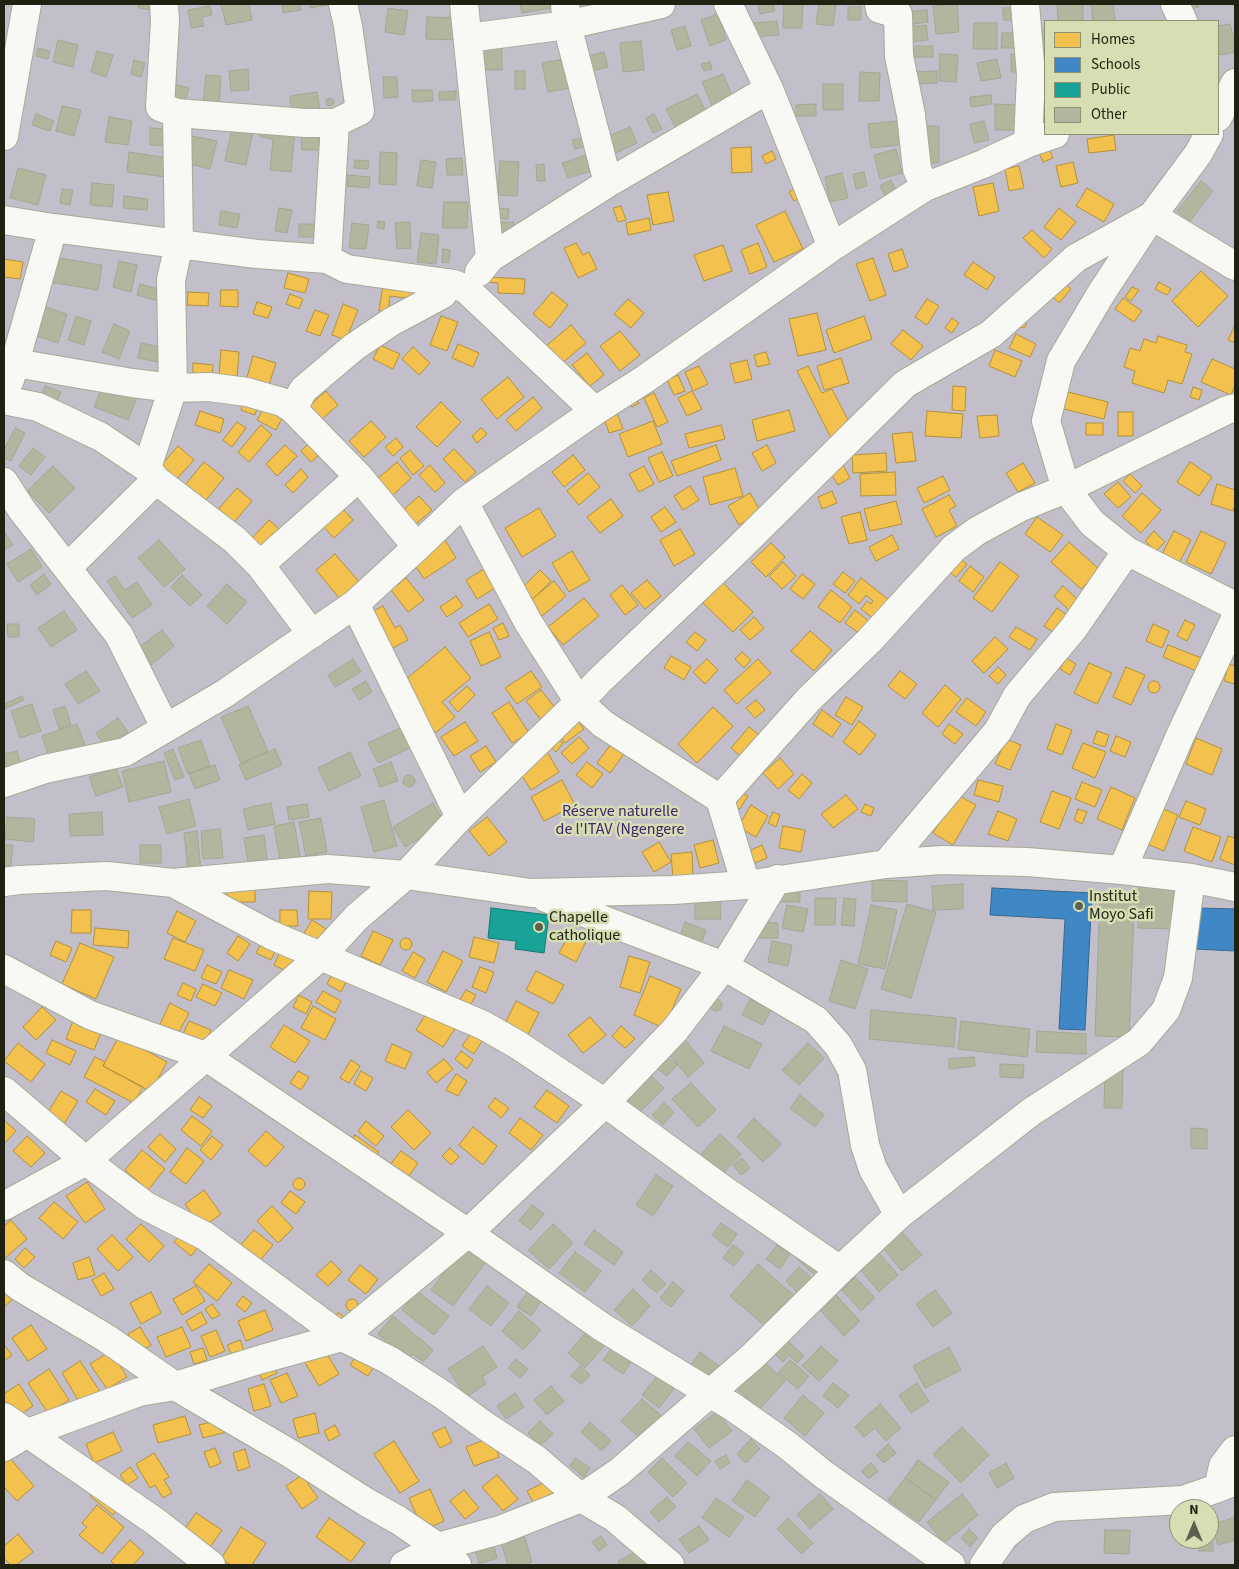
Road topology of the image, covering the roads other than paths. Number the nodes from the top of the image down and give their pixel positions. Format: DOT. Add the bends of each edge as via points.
graph roads {
  1 [pos="164,4"];
  2 [pos="343,4"];
  3 [pos="464,4"];
  4 [pos="660,4"];
  5 [pos="728,4"];
  6 [pos="879,4"];
  7 [pos="1026,4"];
  8 [pos="1175,4"];
  9 [pos="19,12"];
  10 [pos="566,14"];
  11 [pos="1183,20"];
  12 [pos="468,38"];
  13 [pos="1235,70"];
  14 [pos="1219,77"];
  15 [pos="1235,83"];
  16 [pos="769,88"];
  17 [pos="177,113"];
  18 [pos="1219,115"];
  19 [pos="335,123"];
  20 [pos="1052,135"];
  21 [pos="1208,135"];
  22 [pos="4,136"];
  23 [pos="1028,144"];
  24 [pos="608,183"];
  25 [pos="925,187"];
  26 [pos="1152,216"];
  27 [pos="4,220"];
  28 [pos="53,228"];
  29 [pos="179,244"];
  30 [pos="832,247"];
  31 [pos="490,258"];
  32 [pos="327,259"];
  33 [pos="1235,266"];
  34 [pos="457,286"];
  35 [pos="9,362"];
  36 [pos="173,388"];
  37 [pos="4,402"];
  38 [pos="1235,408"];
  39 [pos="293,409"];
  40 [pos="595,411"];
  41 [pos="151,474"];
  42 [pos="359,476"];
  43 [pos="4,482"];
  44 [pos="1066,489"];
  45 [pos="464,502"];
  46 [pos="418,547"];
  47 [pos="1127,551"];
  48 [pos="260,564"];
  49 [pos="67,568"];
  50 [pos="355,604"];
  51 [pos="1235,606"];
  52 [pos="1235,620"];
  53 [pos="312,634"];
  54 [pos="580,702"];
  55 [pos="165,727"];
  56 [pos="4,783"];
  57 [pos="720,799"];
  58 [pos="460,817"];
  59 [pos="886,864"];
  60 [pos="1122,870"];
  61 [pos="406,875"];
  62 [pos="1192,878"];
  63 [pos="777,879"];
  64 [pos="4,882"];
  65 [pos="173,883"];
  66 [pos="746,885"];
  67 [pos="1235,887"];
  68 [pos="531,893"];
  69 [pos="321,956"];
  70 [pos="724,966"];
  71 [pos="4,969"];
  72 [pos="205,1056"];
  73 [pos="4,1091"];
  74 [pos="605,1103"];
  75 [pos="86,1161"];
  76 [pos="4,1206"];
  77 [pos="898,1215"];
  78 [pos="468,1233"];
  79 [pos="840,1270"];
  80 [pos="4,1274"];
  81 [pos="342,1338"];
  82 [pos="175,1386"];
  83 [pos="710,1393"];
  84 [pos="4,1417"];
  85 [pos="28,1433"];
  86 [pos="4,1447"];
  87 [pos="1235,1450"];
  88 [pos="1227,1484"];
  89 [pos="581,1498"];
  90 [pos="438,1547"];
  91 [pos="211,1565"];
  92 [pos="404,1565"];
  93 [pos="457,1565"];
  94 [pos="670,1565"];
  95 [pos="951,1565"];
  96 [pos="984,1565"];
  1 -- 17 [label="street" via="160,107"];
  2 -- 19 [label="street" via="360,111"];
  3 -- 12 [label="street"];
  4 -- 10 [label="street"];
  5 -- 16 [label="street"];
  6 -- 25 [label="street" via="880,9 898,14 899,56 918,169"];
  7 -- 23 [label="street" via="1031,75"];
  8 -- 11 [label="street"];
  9 -- 22 [label="street"];
  10 -- 12 [label="street"];
  10 -- 24 [label="street"];
  12 -- 31 [label="street"];
  13 -- 14 [label="street"];
  15 -- 18 [label="street"];
  16 -- 24 [label="street"];
  16 -- 30 [label="street"];
  17 -- 19 [label="street"];
  17 -- 29 [label="street"];
  19 -- 32 [label="street"];
  20 -- 23 [label="street"];
  21 -- 26 [label="street"];
  23 -- 25 [label="street"];
  24 -- 31 [label="street"];
  25 -- 30 [label="street"];
  26 -- 33 [label="street"];
  26 -- 44 [label="street" via="1061,361 1046,421"];
  26 -- 54 [label="street" via="1076,258 991,334 905,384"];
  27 -- 28 [label="street"];
  28 -- 29 [label="street"];
  28 -- 35 [label="street"];
  29 -- 32 [label="street"];
  29 -- 36 [label="street" via="171,280"];
  30 -- 40 [label="street"];
  31 -- 34 [label="street"];
  32 -- 34 [label="street" via="347,269"];
  34 -- 39 [label="street" via="391,322 354,347 303,390"];
  34 -- 40 [label="street"];
  35 -- 36 [label="street"];
  35 -- 37 [label="street"];
  36 -- 39 [label="street" via="209,387 247,392 282,402"];
  36 -- 41 [label="street"];
  37 -- 41 [label="street" via="38,407 101,437"];
  38 -- 44 [label="street"];
  39 -- 42 [label="street"];
  40 -- 45 [label="street"];
  41 -- 48 [label="street" via="235,540"];
  41 -- 49 [label="street"];
  42 -- 46 [label="street"];
  42 -- 48 [label="street"];
  43 -- 49 [label="street"];
  44 -- 47 [label="street" via="1092,523"];
  44 -- 57 [label="street" via="1021,507 954,548"];
  45 -- 46 [label="street"];
  45 -- 54 [label="street" via="528,622"];
  46 -- 50 [label="street"];
  47 -- 51 [label="street"];
  47 -- 59 [label="street" via="1073,629 1017,696 998,731"];
  48 -- 53 [label="street"];
  49 -- 55 [label="street" via="119,635"];
  50 -- 53 [label="street"];
  50 -- 58 [label="street"];
  52 -- 60 [label="street"];
  53 -- 55 [label="street" via="224,694"];
  54 -- 57 [label="street" via="603,724"];
  54 -- 58 [label="street"];
  55 -- 56 [label="street" via="125,752 45,769"];
  57 -- 66 [label="street"];
  58 -- 61 [label="street"];
  59 -- 60 [label="street" via="942,860 1027,862"];
  59 -- 63 [label="street"];
  60 -- 62 [label="street"];
  61 -- 65 [label="street" via="328,869"];
  61 -- 68 [label="street"];
  61 -- 69 [label="street" via="357,917"];
  62 -- 67 [label="street"];
  62 -- 77 [label="street" via="1178,978 1166,1010 1139,1042 1031,1112"];
  63 -- 66 [label="street"];
  63 -- 70 [label="street"];
  64 -- 65 [label="street" via="107,876"];
  65 -- 69 [label="street" via="271,935"];
  66 -- 68 [label="street"];
  68 -- 70 [label="street"];
  69 -- 72 [label="street"];
  69 -- 74 [label="street" via="483,1025"];
  70 -- 74 [label="street" via="675,1030"];
  70 -- 77 [label="street" via="816,1020 838,1045 852,1070 865,1145 873,1169"];
  71 -- 72 [label="street" via="90,1014"];
  72 -- 75 [label="street"];
  72 -- 78 [label="street"];
  73 -- 75 [label="street"];
  74 -- 78 [label="street"];
  74 -- 79 [label="street"];
  75 -- 76 [label="street"];
  75 -- 81 [label="street" via="146,1206 205,1236"];
  77 -- 79 [label="street"];
  78 -- 81 [label="street"];
  78 -- 83 [label="street" via="602,1327"];
  79 -- 83 [label="street" via="753,1356"];
  80 -- 82 [label="street"];
  81 -- 82 [label="street"];
  81 -- 89 [label="street" via="390,1360 443,1395 537,1460"];
  82 -- 85 [label="street" via="139,1392"];
  82 -- 90 [label="street" via="291,1454"];
  83 -- 89 [label="street" via="619,1472"];
  83 -- 95 [label="street"];
  84 -- 85 [label="street"];
  85 -- 86 [label="street"];
  85 -- 91 [label="street" via="156,1522"];
  87 -- 88 [label="street" via="1223,1466"];
  88 -- 96 [label="street" via="1183,1500 1054,1507 1024,1520 1004,1536"];
  89 -- 90 [label="street" via="500,1530"];
  89 -- 94 [label="street" via="616,1518"];
  90 -- 92 [label="street"];
  90 -- 93 [label="street"];
}
